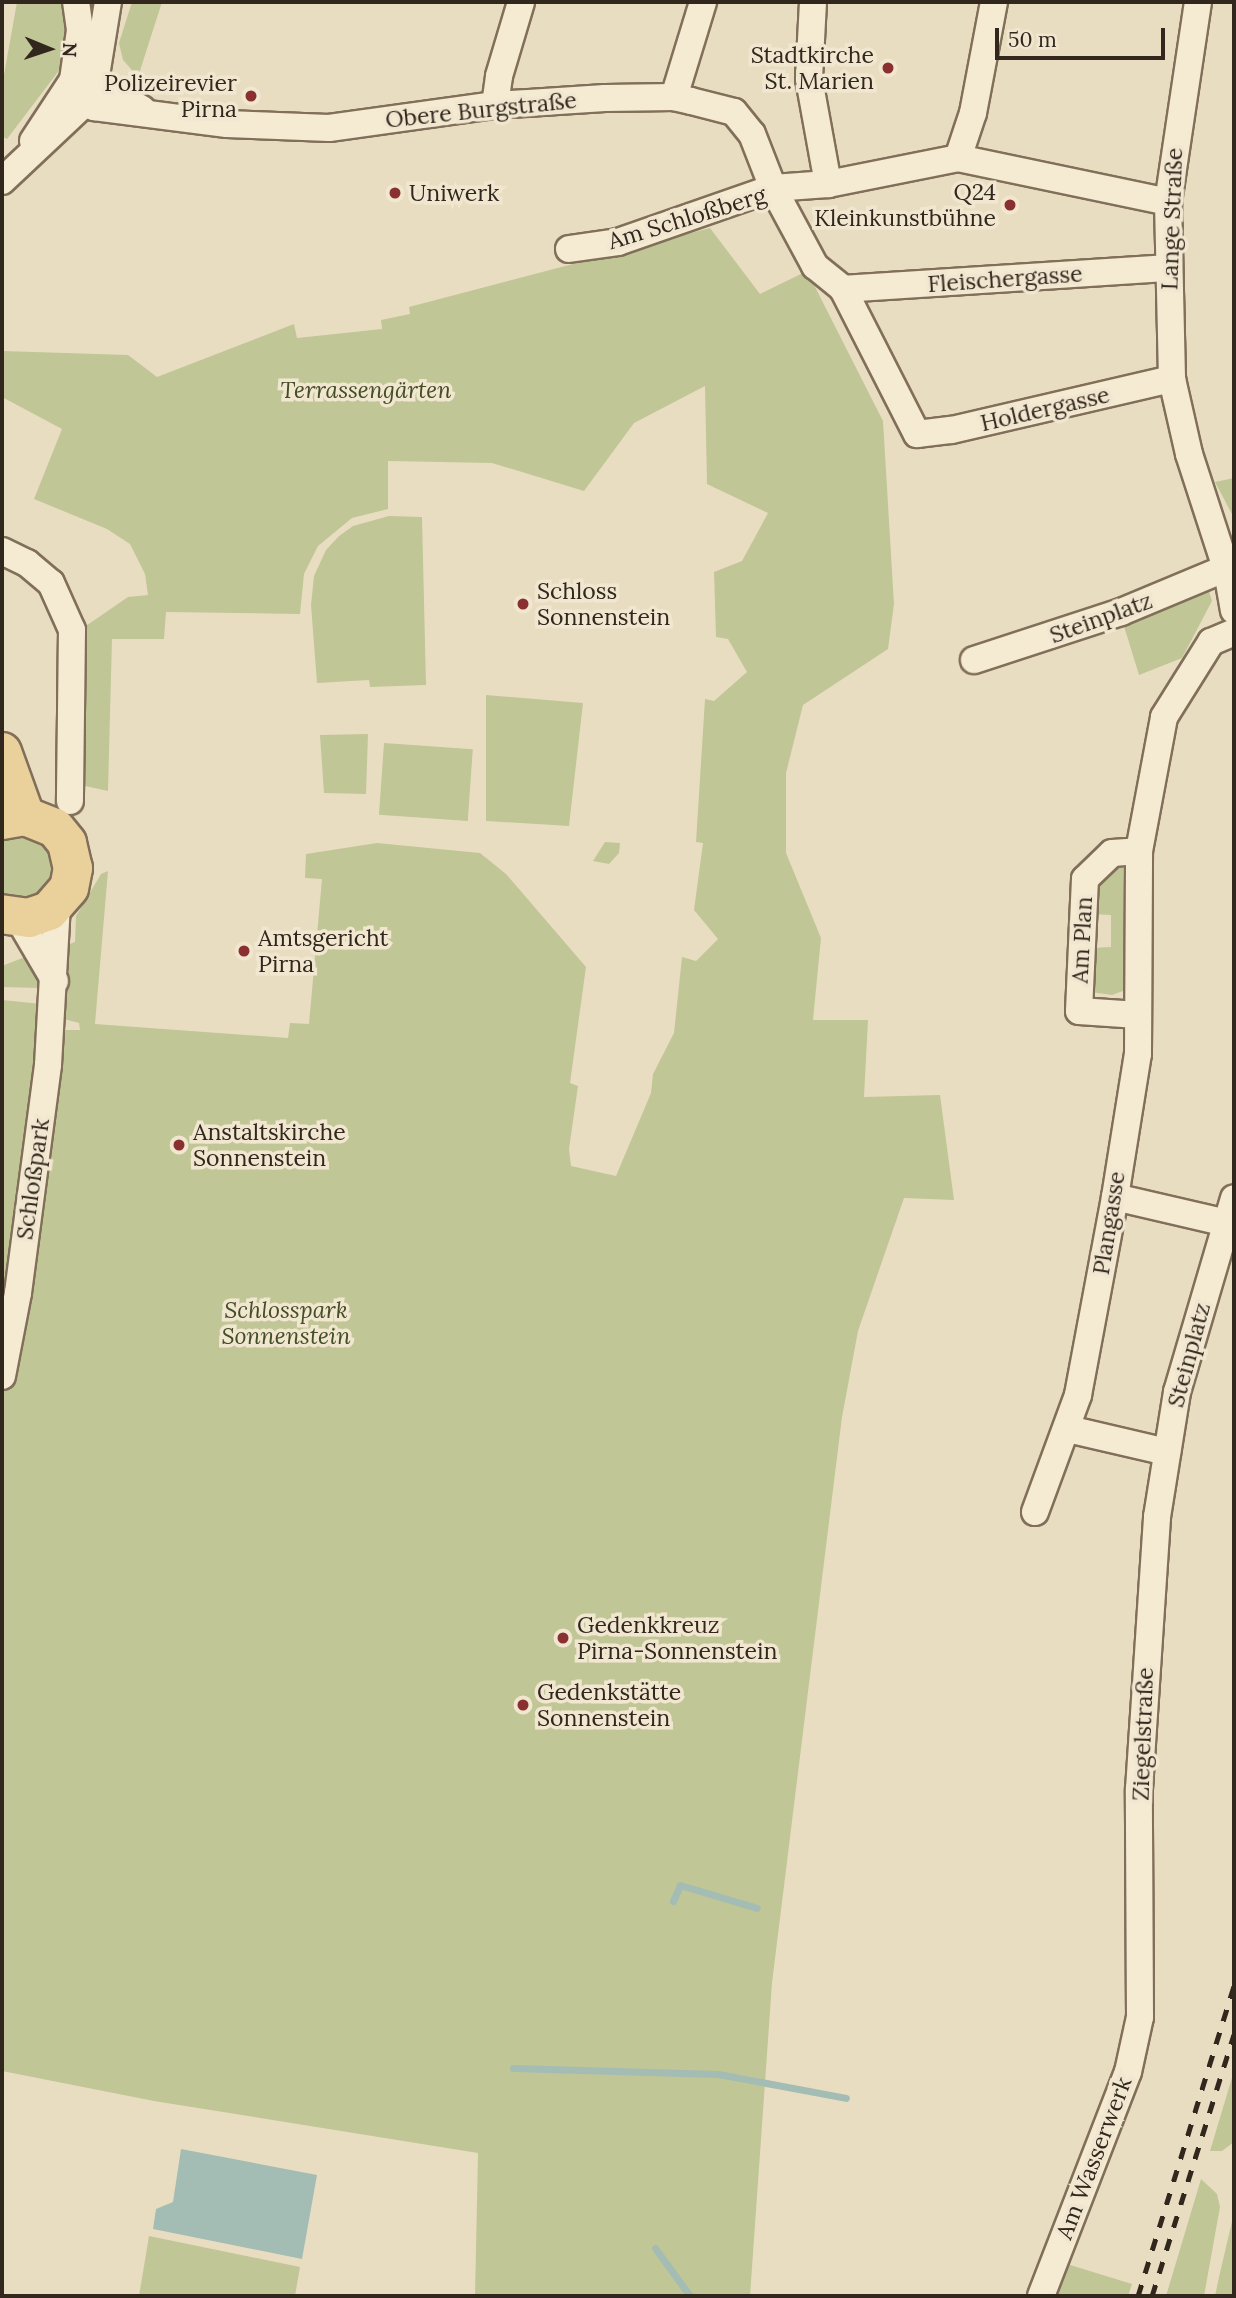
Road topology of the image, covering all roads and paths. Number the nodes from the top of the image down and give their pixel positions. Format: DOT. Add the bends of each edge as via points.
graph roads {
  1 [pos="76,2"];
  2 [pos="521,2"];
  3 [pos="703,2"];
  4 [pos="813,2"];
  5 [pos="994,2"];
  6 [pos="1198,2"];
  7 [pos="96,19"];
  8 [pos="84,88"];
  9 [pos="674,97"];
  10 [pos="495,105"];
  11 [pos="958,158"];
  12 [pos="9,173"];
  13 [pos="768,176"];
  14 [pos="828,184"];
  15 [pos="1168,202"];
  16 [pos="569,249"];
  17 [pos="1168,268"];
  18 [pos="843,289"];
  19 [pos="1172,379"];
  20 [pos="917,434"];
  21 [pos="2,551"];
  22 [pos="1231,568"];
  23 [pos="1234,610"];
  24 [pos="1234,632"];
  25 [pos="974,660"];
  26 [pos="2,752"];
  27 [pos="70,801"];
  28 [pos="14,818"];
  29 [pos="1139,851"];
  30 [pos="57,905"];
  31 [pos="10,916"];
  32 [pos="55,981"];
  33 [pos="1138,1015"];
  34 [pos="1115,1196"];
  35 [pos="1231,1211"];
  36 [pos="1225,1260"];
  37 [pos="2,1376"];
  38 [pos="1068,1429"];
  39 [pos="1167,1452"];
  40 [pos="1035,1513"];
  41 [pos="1140,2017"];
  42 [pos="1041,2296"];
  1 -- 7 [label="street"];
  2 -- 10 [label="street"];
  3 -- 9 [label="street"];
  4 -- 14 [label="street" via="809,79"];
  5 -- 11 [label="street" via="973,113"];
  6 -- 15 [label="street, Lange Straße"];
  7 -- 8 [label="street"];
  8 -- 10 [label="street, Obere Burgstraße" via="142,109 226,124 329,128"];
  8 -- 12 [label="street" via="56,135"];
  9 -- 10 [label="street, Obere Burgstraße"];
  9 -- 13 [label="street, Obere Burgstraße" via="733,113 752,134"];
  11 -- 14 [label="street"];
  11 -- 15 [label="street"];
  13 -- 14 [label="street"];
  13 -- 16 [label="street, Am Schloßberg" via="618,242"];
  13 -- 18 [label="street, Am Schloßberg" via="816,266"];
  15 -- 17 [label="street, Lange Straße"];
  17 -- 18 [label="street, Fleischergasse"];
  17 -- 19 [label="street, Lange Straße"];
  18 -- 20 [label="street, Am Schloßberg"];
  19 -- 20 [label="street, Holdergasse"];
  19 -- 22 [label="street, Lange Straße" via="1185,436"];
  21 -- 27 [label="street" via="27,563 51,583 72,630"];
  22 -- 23 [label="street"];
  22 -- 25 [label="street, Steinplatz" via="1035,643"];
  24 -- 29 [label="street" via="1212,642 1164,717"];
  26 -- 28 [label="main road"];
  28 -- 30 [label="main road" via="55,828 71,851 72,878"];
  29 -- 33 [label="street"];
  29 -- 33 [label="street, Am Plan" via="1112,853 1085,879 1079,1011"];
  30 -- 31 [label="main road" via="39,916"];
  30 -- 32 [label="street, Schloßpark"];
  31 -- 32 [label="street"];
  32 -- 37 [label="street, Schloßpark" via="31,1199"];
  33 -- 34 [label="street, Plangasse" via="1138,1055"];
  34 -- 35 [label="street"];
  34 -- 38 [label="street, Plangasse"];
  35 -- 36 [label="street, Steinplatz"];
  36 -- 39 [label="street, Steinplatz" via="1180,1381"];
  38 -- 39 [label="street"];
  38 -- 40 [label="street, Plangasse"];
  39 -- 41 [label="street, Ziegelstraße" via="1153,1560 1139,1789"];
  41 -- 42 [label="street, Am Wasserwerk" via="1128,2072"];
}
